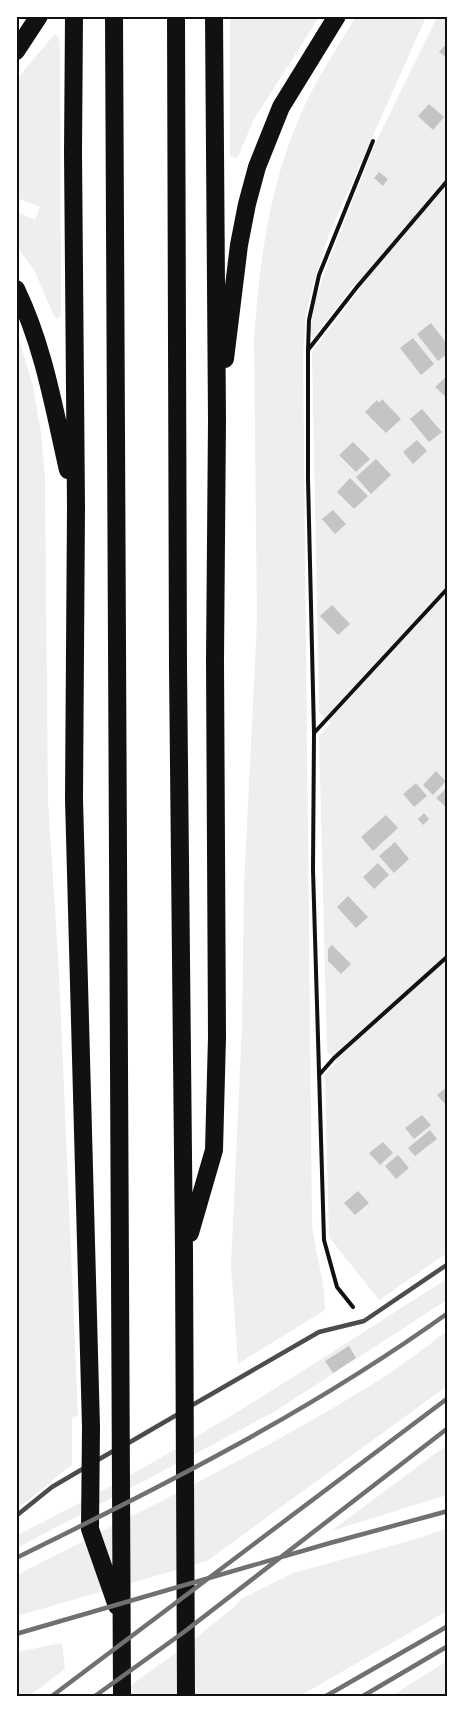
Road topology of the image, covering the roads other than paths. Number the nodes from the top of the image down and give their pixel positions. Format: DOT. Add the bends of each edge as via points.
graph roads {
  1 [pos="39,16"];
  2 [pos="74,16"];
  3 [pos="114,16"];
  4 [pos="176,16"];
  5 [pos="214,16"];
  6 [pos="338,16"];
  7 [pos="16,51"];
  8 [pos="16,290"];
  9 [pos="217,420"];
  10 [pos="76,507"];
  11 [pos="184,1252"];
  12 [pos="447,1264"];
  13 [pos="16,1516"];
  14 [pos="122,1622"];
  15 [pos="122,1696"];
  16 [pos="186,1696"];
  1 -- 7 [label="highway"];
  2 -- 10 [label="highway"];
  3 -- 14 [label="highway"];
  4 -- 11 [label="highway"];
  5 -- 9 [label="highway"];
  6 -- 9 [label="highway" via="281,107 257,167 239,245"];
  8 -- 10 [label="highway" via="44,362"];
  9 -- 11 [label="highway" via="218,937 214,1150"];
  10 -- 14 [label="highway" via="74,799 91,1427 90,1528"];
  11 -- 16 [label="highway"];
  12 -- 13 [label="lane" via="364,1321 319,1332 52,1487"];
  14 -- 15 [label="highway"];
}
